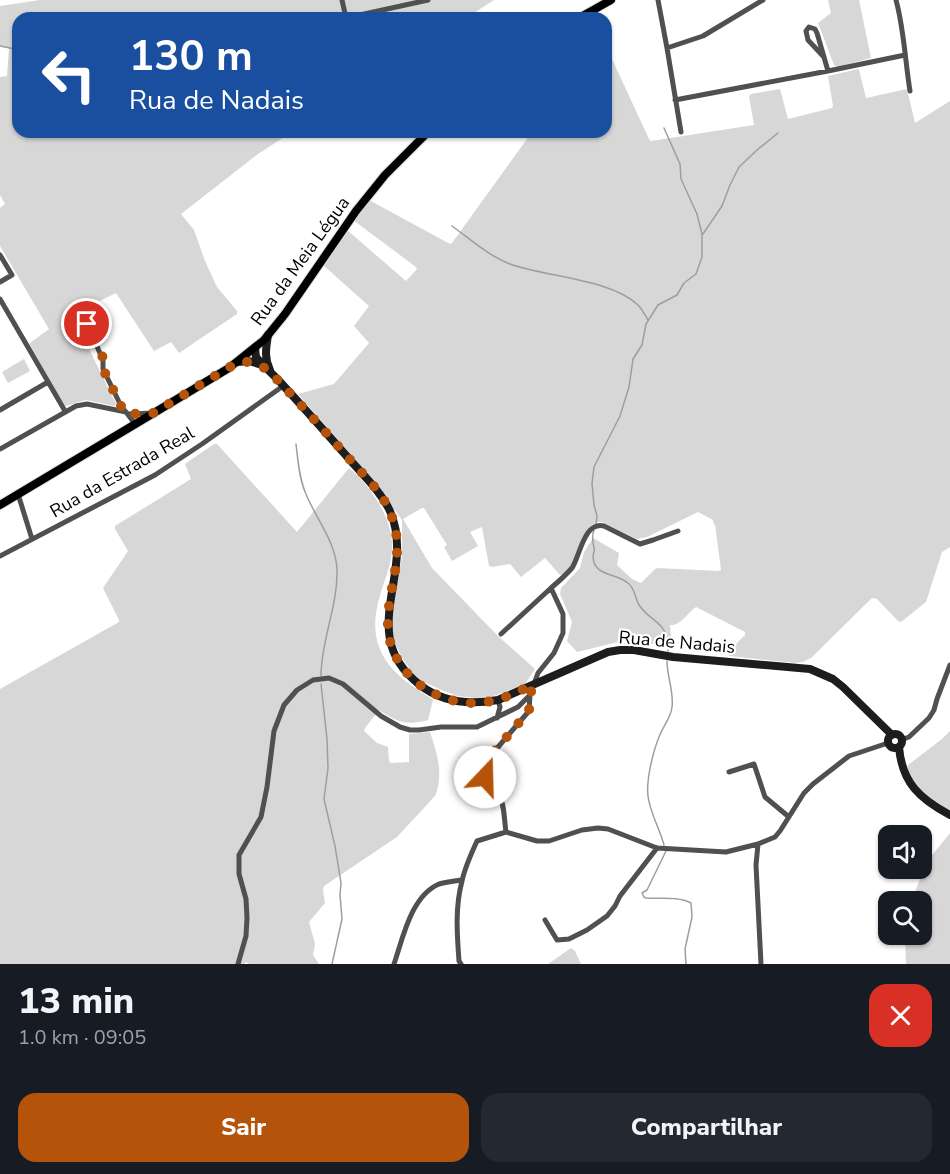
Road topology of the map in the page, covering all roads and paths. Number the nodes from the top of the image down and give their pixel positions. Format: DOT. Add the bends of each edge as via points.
graph roads {
  1 [pos="428,0"];
  2 [pos="611,0"];
  3 [pos="658,0"];
  4 [pos="763,0"];
  5 [pos="896,0"];
  6 [pos="373,12"];
  7 [pos="590,12"];
  8 [pos="667,48"];
  9 [pos="905,55"];
  10 [pos="823,56"];
  11 [pos="828,72"];
  12 [pos="910,90"];
  13 [pos="675,100"];
  14 [pos="681,132"];
  15 [pos="422,138"];
  16 [pos="0,255"];
  17 [pos="6,266"];
  18 [pos="0,269"];
  19 [pos="0,282"];
  20 [pos="0,299"];
  21 [pos="87,324"];
  22 [pos="268,335"];
  23 [pos="256,347"];
  24 [pos="238,362"];
  25 [pos="265,363"];
  26 [pos="48,382"];
  27 [pos="284,386"];
  28 [pos="0,410"];
  29 [pos="65,411"];
  30 [pos="129,413"];
  31 [pos="154,413"];
  32 [pos="137,423"];
  33 [pos="123,431"];
  34 [pos="1,447"];
  35 [pos="18,494"];
  36 [pos="0,505"];
  37 [pos="678,531"];
  38 [pos="32,539"];
  39 [pos="0,556"];
  40 [pos="552,588"];
  41 [pos="501,634"];
  42 [pos="950,665"];
  43 [pos="533,685"];
  44 [pos="530,695"];
  45 [pos="498,700"];
  46 [pos="497,718"];
  47 [pos="892,735"];
  48 [pos="900,743"];
  49 [pos="888,744"];
  50 [pos="729,772"];
  51 [pos="950,815"];
  52 [pos="789,817"];
  53 [pos="506,832"];
  54 [pos="758,844"];
  55 [pos="657,848"];
  56 [pos="462,880"];
  57 [pos="545,920"];
  58 [pos="238,964"];
  59 [pos="394,964"];
  60 [pos="461,964"];
  61 [pos="761,964"];
  1 -- 6 [label="street"];
  2 -- 7 [label="main road"];
  3 -- 8 [label="street"];
  4 -- 8 [label="street" via="703,36"];
  5 -- 9 [label="street"];
  8 -- 13 [label="street"];
  9 -- 11 [label="street"];
  9 -- 12 [label="street"];
  10 -- 10 [label="street" via="817,33 809,27 808,40"];
  10 -- 11 [label="street"];
  11 -- 13 [label="street"];
  13 -- 14 [label="street"];
  15 -- 22 [label="main road, Rua da Meia Légua" via="356,211"];
  16 -- 17 [label="street"];
  17 -- 18 [label="street"];
  17 -- 19 [label="street" via="12,275"];
  20 -- 26 [label="street"];
  21 -- 30 [label="street" via="104,360 103,369 122,408"];
  22 -- 23 [label="main road, Rua da Meia Légua"];
  22 -- 25 [label="street, Rua de Nadais"];
  23 -- 24 [label="main road, Rua da Meia Légua"];
  23 -- 25 [label="street, Rua de Nadais" via="256,357"];
  24 -- 25 [label="street"];
  24 -- 31 [label="main road, Rua da Meia Légua"];
  25 -- 27 [label="street, Rua de Nadais"];
  26 -- 28 [label="street"];
  26 -- 29 [label="street"];
  27 -- 38 [label="street, Rua da Estrada Real" via="155,474"];
  27 -- 45 [label="street, Rua de Nadais" via="378,491 390,512 398,557 388,632 399,663 410,677 443,698 467,703"];
  29 -- 30 [label="street" via="87,404"];
  29 -- 34 [label="street"];
  30 -- 31 [label="street"];
  30 -- 32 [label="street"];
  30 -- 33 [label="street"];
  31 -- 32 [label="main road, Rua da Meia Légua"];
  32 -- 33 [label="main road, Rua da Meia Légua"];
  33 -- 35 [label="main road, Rua da Meia Légua"];
  35 -- 36 [label="main road, Rua da Meia Légua"];
  35 -- 38 [label="street"];
  37 -- 40 [label="street" via="640,544 604,526 594,527 573,566"];
  38 -- 39 [label="street, Rua da Estrada Real"];
  40 -- 41 [label="street"];
  40 -- 43 [label="street" via="563,614 563,633"];
  42 -- 48 [label="street" via="929,718"];
  43 -- 44 [label="street"];
  43 -- 45 [label="street, Rua de Nadais"];
  43 -- 47 [label="street, Rua de Nadais" via="620,650 798,667 833,679"];
  44 -- 46 [label="street"];
  44 -- 53 [label="street" via="529,711 484,767 485,777 499,794"];
  45 -- 46 [label="street"];
  46 -- 58 [label="street" via="477,727 410,730 390,722 343,684 329,678 313,680 297,690 284,705 274,731 261,817 239,855 247,918"];
  47 -- 48 [label="street" via="897,735"];
  47 -- 49 [label="street"];
  48 -- 49 [label="street" via="893,748"];
  48 -- 51 [label="street" via="906,776 913,787"];
  49 -- 52 [label="street" via="849,756 804,793"];
  50 -- 52 [label="street" via="754,764 765,797"];
  52 -- 54 [label="street" via="775,837"];
  53 -- 55 [label="street" via="549,841 582,830 608,829"];
  53 -- 56 [label="street" via="477,841"];
  54 -- 55 [label="street" via="726,852"];
  54 -- 61 [label="street"];
  55 -- 57 [label="street" via="607,916 587,930 557,940"];
  56 -- 59 [label="street" via="438,885 424,894 406,928"];
  56 -- 60 [label="street" via="456,924"];
}
